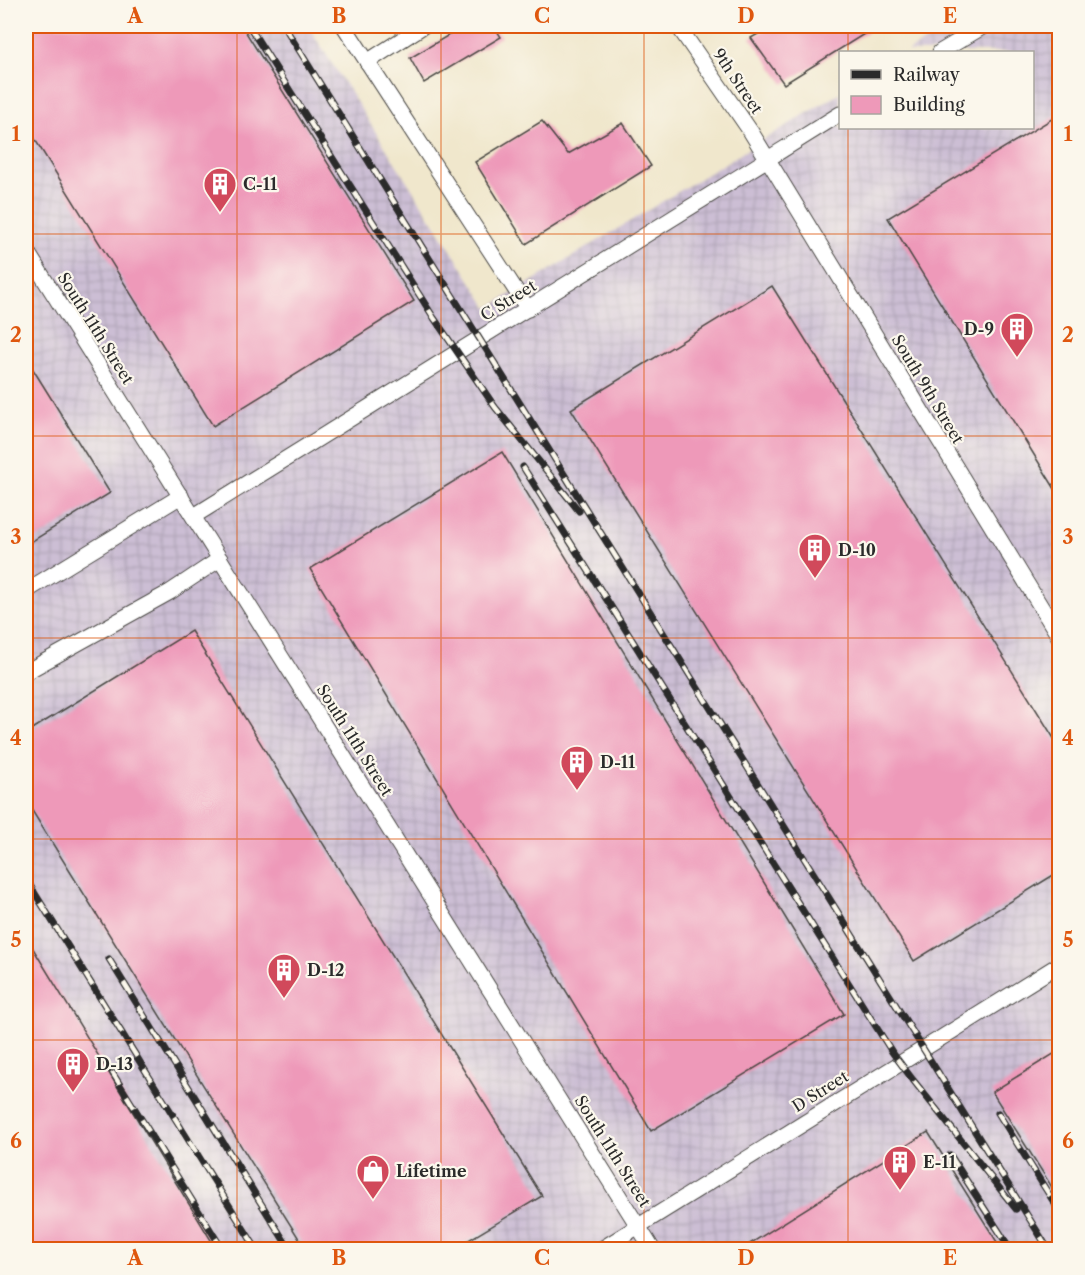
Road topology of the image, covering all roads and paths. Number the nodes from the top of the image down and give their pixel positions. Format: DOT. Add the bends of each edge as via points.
graph roads {
  1 [pos="344,26"];
  2 [pos="423,26"];
  3 [pos="678,26"];
  4 [pos="984,26"];
  5 [pos="942,51"];
  6 [pos="367,62"];
  7 [pos="839,115"];
  8 [pos="767,159"];
  9 [pos="26,250"];
  10 [pos="528,309"];
  11 [pos="181,496"];
  12 [pos="194,516"];
  13 [pos="220,559"];
  14 [pos="26,591"];
  15 [pos="1059,638"];
  16 [pos="26,672"];
  17 [pos="1059,964"];
  18 [pos="638,1225"];
  19 [pos="600,1250"];
  20 [pos="653,1250"];
  1 -- 6 [label="lane"];
  2 -- 6 [label="lane"];
  3 -- 8 [label="lane, 9th Street"];
  4 -- 5 [label="lane"];
  6 -- 10 [label="lane"];
  7 -- 8 [label="lane, C Street"];
  8 -- 10 [label="lane, C Street"];
  8 -- 15 [label="lane, South 9th Street"];
  9 -- 11 [label="lane, South 11th Street"];
  10 -- 12 [label="lane, C Street"];
  11 -- 12 [label="lane, South 11th Street"];
  11 -- 14 [label="lane"];
  12 -- 13 [label="lane, South 11th Street"];
  13 -- 16 [label="lane" via="170,592"];
  13 -- 18 [label="lane, South 11th Street"];
  17 -- 18 [label="lane, D Street"];
  18 -- 19 [label="lane, D Street"];
  18 -- 20 [label="lane, South 11th Street"];
}
